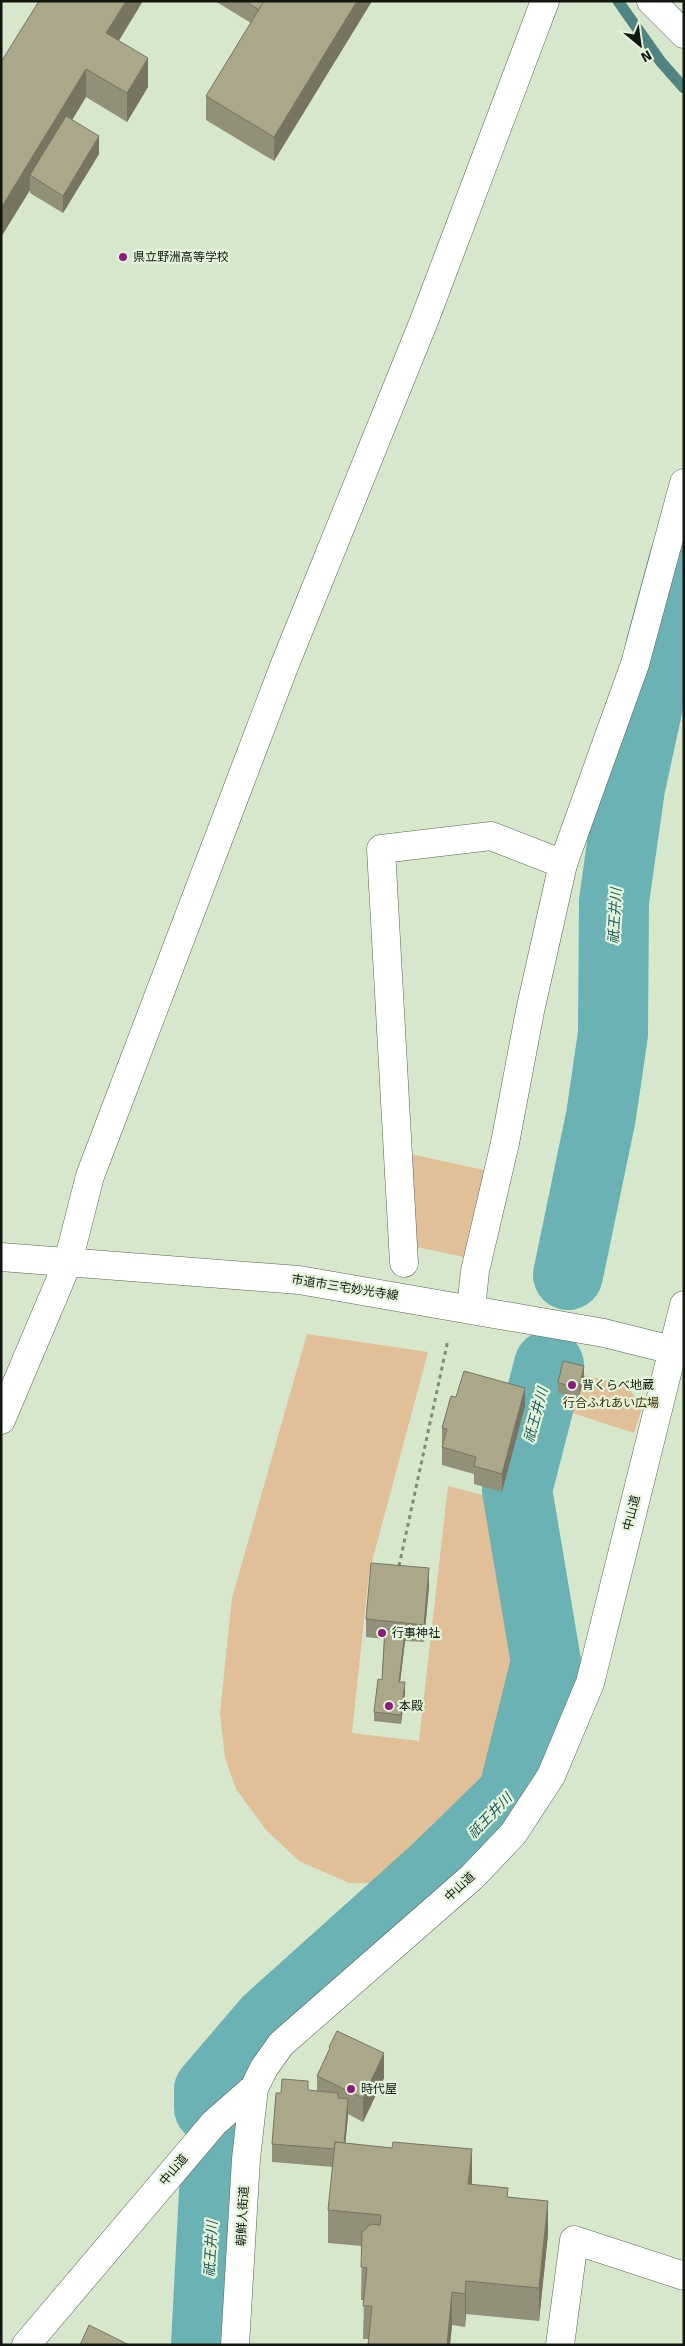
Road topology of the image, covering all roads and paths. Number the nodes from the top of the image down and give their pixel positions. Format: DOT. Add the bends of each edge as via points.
graph roads {
  1 [pos="545,1"];
  2 [pos="651,1"];
  3 [pos="684,34"];
  4 [pos="684,483"];
  5 [pos="563,864"];
  6 [pos="1,1257"];
  7 [pos="68,1262"];
  8 [pos="404,1263"];
  9 [pos="684,1305"];
  10 [pos="471,1309"];
  11 [pos="448,1340"];
  12 [pos="679,1352"];
  13 [pos="1,1420"];
  14 [pos="398,1566"];
  15 [pos="254,2088"];
  16 [pos="684,2276"];
  17 [pos="26,2345"];
  18 [pos="235,2345"];
  19 [pos="560,2345"];
  1 -- 7 [label="street" via="424,321 285,664 90,1176"];
  2 -- 3 [label="street"];
  4 -- 5 [label="street" via="634,664"];
  5 -- 8 [label="street" via="491,836 381,849"];
  5 -- 10 [label="street" via="475,1271"];
  6 -- 7 [label="street, 市道市三宅妙光寺線"];
  7 -- 10 [label="street, 市道市三宅妙光寺線" via="299,1280"];
  7 -- 13 [label="street"];
  9 -- 12 [label="street, 中山道"];
  10 -- 12 [label="street, 市道市三宅妙光寺線" via="624,1337"];
  11 -- 14 [label="path"];
  12 -- 15 [label="street, 中山道" via="590,1683 551,1776 513,1834 472,1877 282,2044"];
  15 -- 17 [label="street, 中山道" via="214,2123"];
  15 -- 18 [label="street, 朝鮮人街道" via="248,2130"];
  16 -- 19 [label="street" via="574,2240"];
}
